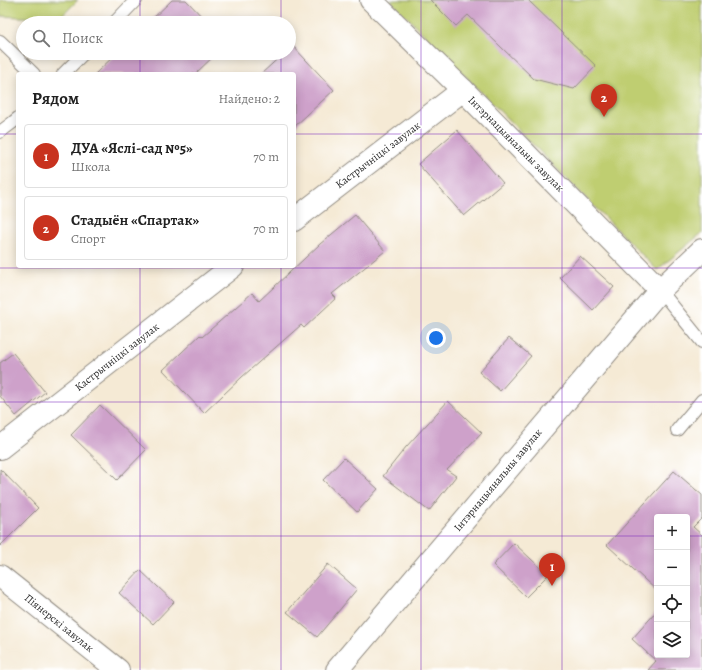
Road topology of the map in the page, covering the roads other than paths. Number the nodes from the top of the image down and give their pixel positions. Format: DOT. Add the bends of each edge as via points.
graph roads {
  1 [pos="136,0"];
  2 [pos="371,0"];
  3 [pos="121,16"];
  4 [pos="0,41"];
  5 [pos="16,57"];
  6 [pos="20,60"];
  7 [pos="77,60"];
  8 [pos="32,72"];
  9 [pos="65,72"];
  10 [pos="463,90"];
  11 [pos="16,124"];
  12 [pos="0,132"];
  13 [pos="296,218"];
  14 [pos="702,250"];
  15 [pos="230,268"];
  16 [pos="660,290"];
  17 [pos="702,342"];
  18 [pos="702,400"];
  19 [pos="677,430"];
  20 [pos="0,448"];
  21 [pos="0,576"];
  22 [pos="118,670"];
  23 [pos="337,670"];
  1 -- 3 [label="lane"];
  2 -- 10 [label="street, Інтэрнацыянальны завулак"];
  4 -- 5 [label="lane"];
  6 -- 8 [label="lane"];
  7 -- 9 [label="lane"];
  10 -- 13 [label="street, Кастрычніцкі завулак"];
  10 -- 16 [label="street, Інтэрнацыянальны завулак"];
  11 -- 12 [label="lane"];
  14 -- 16 [label="street, Інтэрнацыянальны завулак"];
  15 -- 20 [label="street, Кастрычніцкі завулак"];
  16 -- 17 [label="lane"];
  16 -- 23 [label="street, Інтэрнацыянальны завулак"];
  18 -- 19 [label="lane"];
  21 -- 22 [label="street, Піянерскі завулак"];
}
